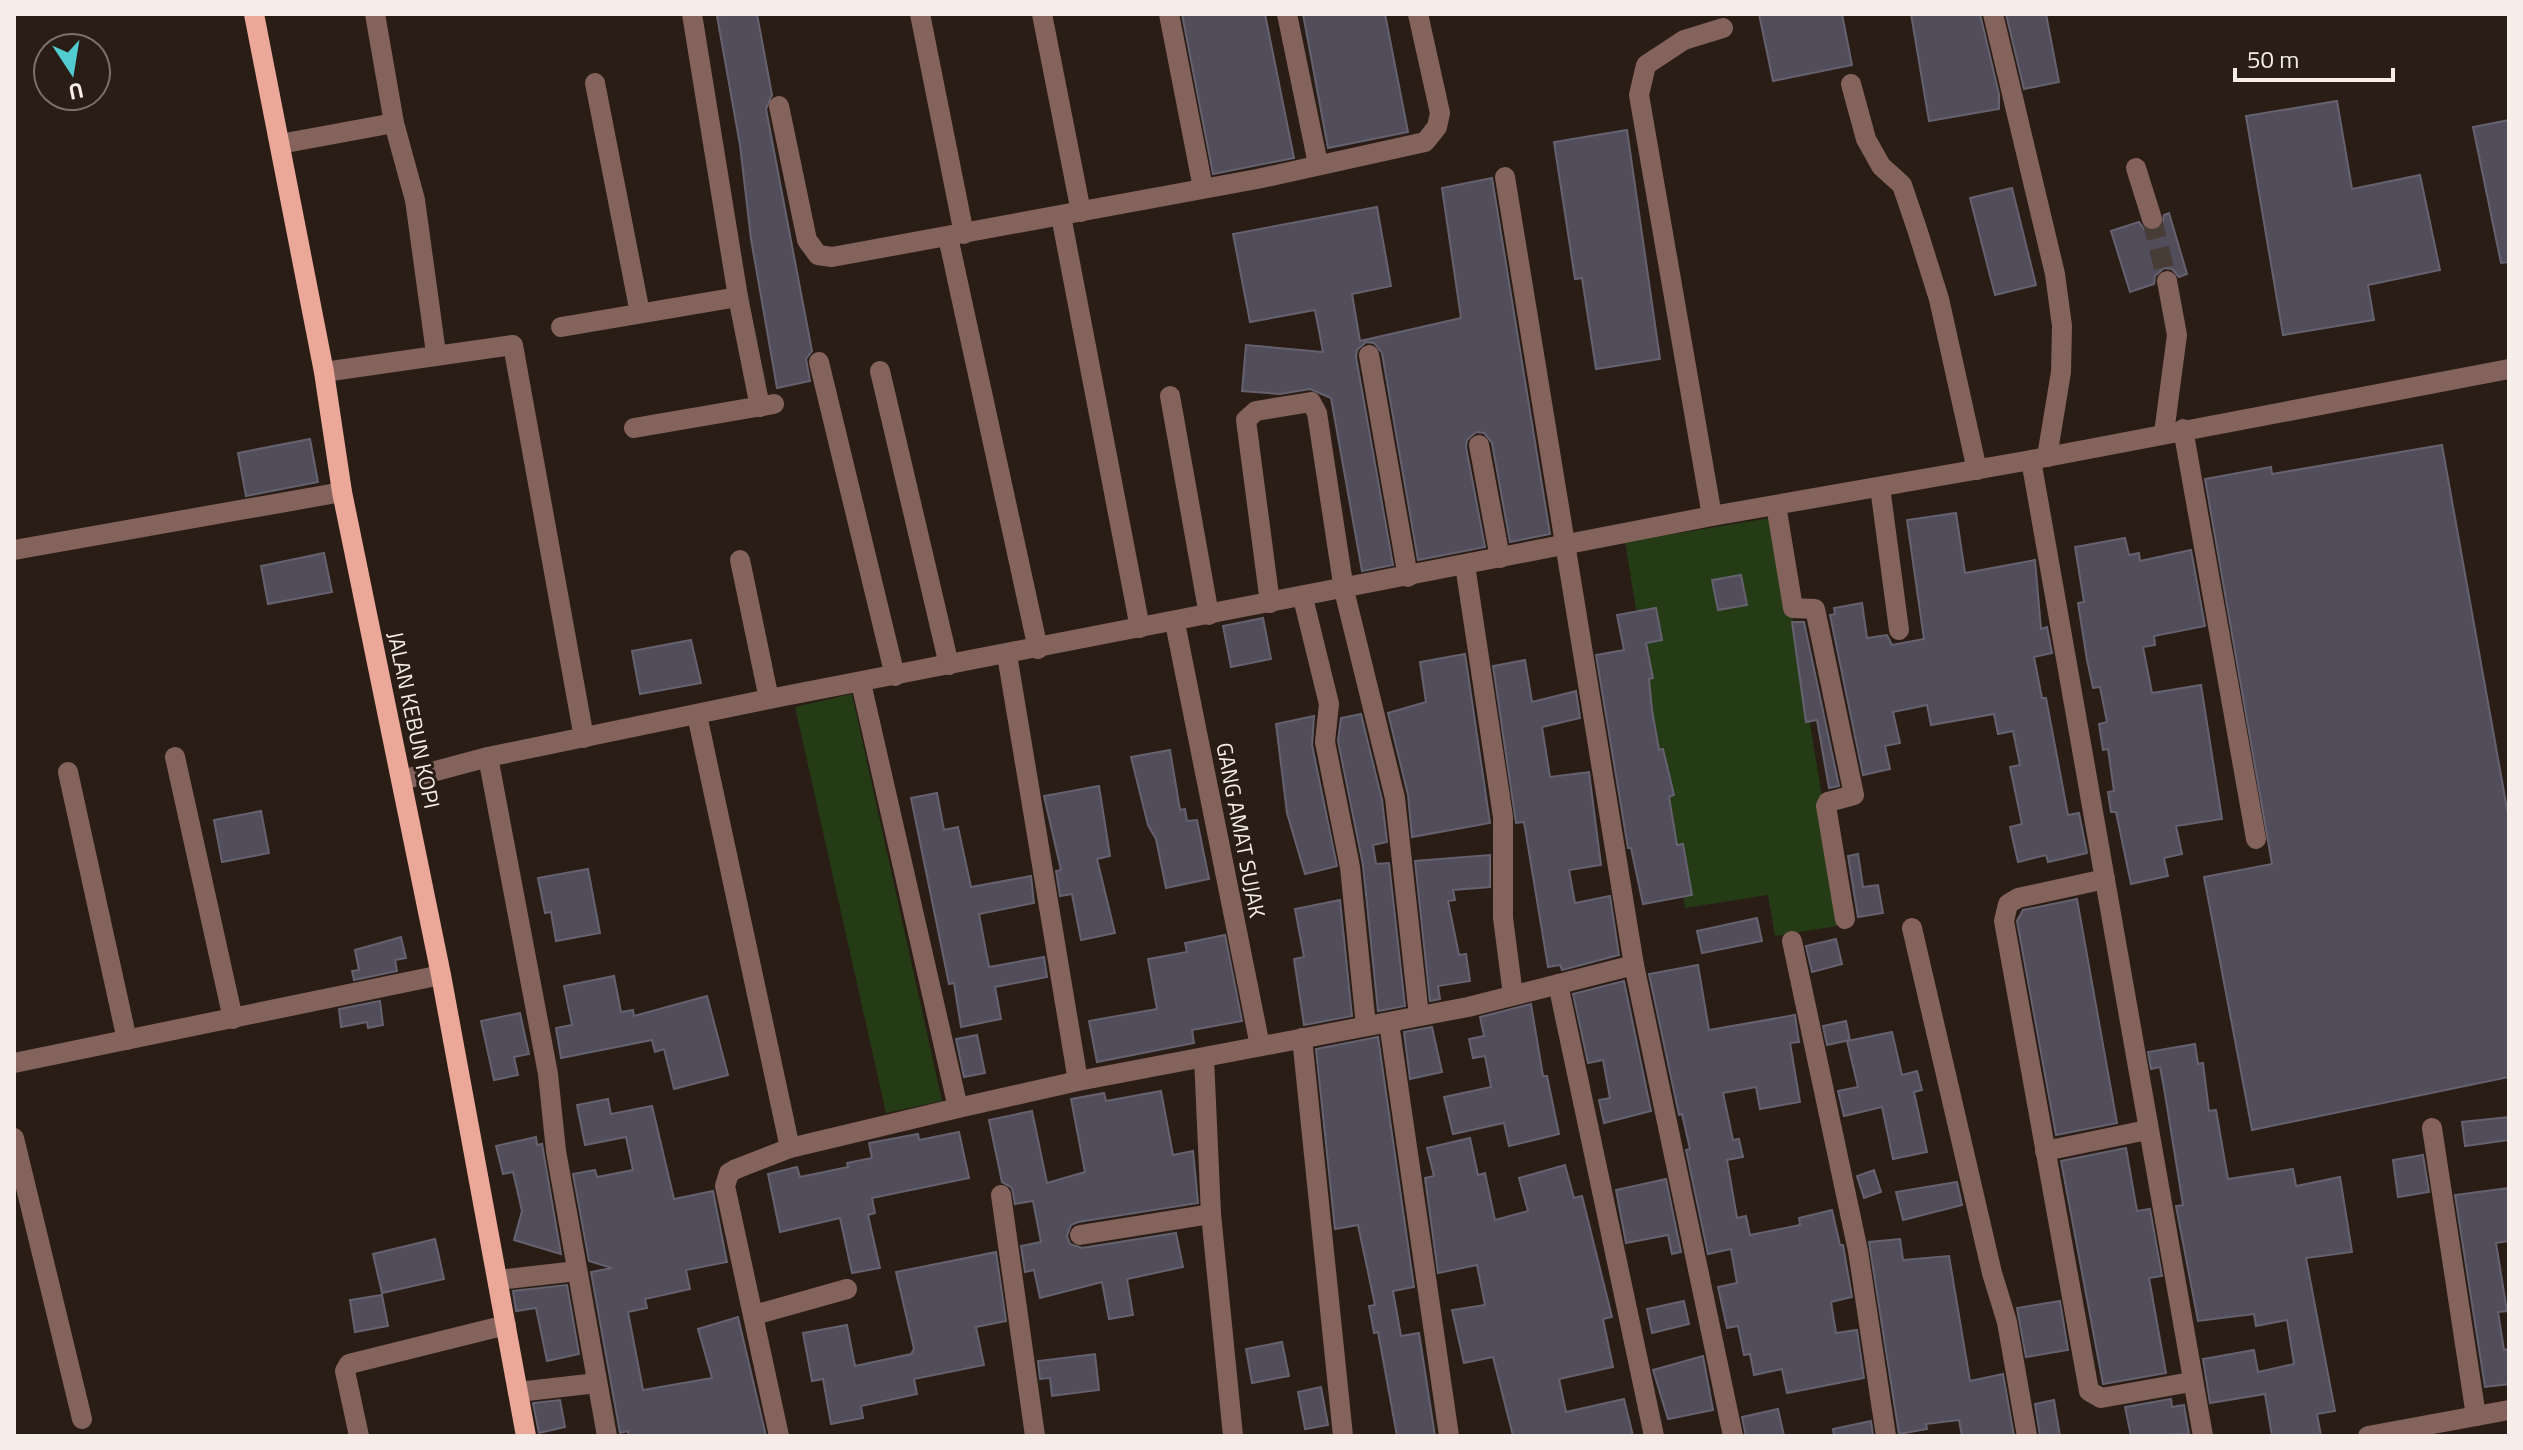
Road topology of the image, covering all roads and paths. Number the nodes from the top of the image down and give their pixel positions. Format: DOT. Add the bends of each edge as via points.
graph roads {
  1 [pos="254,14"];
  2 [pos="375,14"];
  3 [pos="692,14"];
  4 [pos="920,14"];
  5 [pos="1042,14"];
  6 [pos="1169,14"];
  7 [pos="1287,14"];
  8 [pos="1418,14"];
  9 [pos="1993,14"];
  10 [pos="1723,28"];
  11 [pos="595,83"];
  12 [pos="1851,84"];
  13 [pos="779,106"];
  14 [pos="394,123"];
  15 [pos="280,144"];
  16 [pos="1318,164"];
  17 [pos="2136,168"];
  18 [pos="1505,177"];
  19 [pos="1203,188"];
  20 [pos="1071,214"];
  21 [pos="2152,219"];
  22 [pos="956,236"];
  23 [pos="2167,281"];
  24 [pos="738,297"];
  25 [pos="640,313"];
  26 [pos="561,327"];
  27 [pos="436,353"];
  28 [pos="1369,355"];
  29 [pos="819,362"];
  30 [pos="2509,369"];
  31 [pos="880,371"];
  32 [pos="324,372"];
  33 [pos="1170,396"];
  34 [pos="634,428"];
  35 [pos="2174,431"];
  36 [pos="1479,445"];
  37 [pos="2039,458"];
  38 [pos="1977,470"];
  39 [pos="1880,487"];
  40 [pos="342,492"];
  41 [pos="1776,505"];
  42 [pos="1712,516"];
  43 [pos="1565,545"];
  44 [pos="14,550"];
  45 [pos="1500,558"];
  46 [pos="740,560"];
  47 [pos="1465,565"];
  48 [pos="1408,577"];
  49 [pos="1344,590"];
  50 [pos="1303,598"];
  51 [pos="1270,603"];
  52 [pos="1209,615"];
  53 [pos="1175,623"];
  54 [pos="1140,628"];
  55 [pos="1899,630"];
  56 [pos="1038,649"];
  57 [pos="1007,655"];
  58 [pos="949,665"];
  59 [pos="895,676"];
  60 [pos="861,683"];
  61 [pos="769,699"];
  62 [pos="697,715"];
  63 [pos="584,738"];
  64 [pos="175,757"];
  65 [pos="488,757"];
  66 [pos="68,772"];
  67 [pos="402,780"];
  68 [pos="2256,839"];
  69 [pos="2105,879"];
  70 [pos="1845,919"];
  71 [pos="1912,928"];
  72 [pos="1792,941"];
  73 [pos="1634,965"];
  74 [pos="441,975"];
  75 [pos="1558,984"];
  76 [pos="1513,995"];
  77 [pos="1419,1016"];
  78 [pos="233,1019"];
  79 [pos="1389,1023"];
  80 [pos="1366,1026"];
  81 [pos="1302,1038"];
  82 [pos="127,1040"];
  83 [pos="1260,1046"];
  84 [pos="1204,1058"];
  85 [pos="14,1063"];
  86 [pos="1078,1081"];
  87 [pos="958,1108"];
  88 [pos="2432,1128"];
  89 [pos="2147,1130"];
  90 [pos="14,1138"];
  91 [pos="790,1148"];
  92 [pos="2045,1151"];
  93 [pos="1001,1195"];
  94 [pos="1211,1214"];
  95 [pos="1080,1235"];
  96 [pos="577,1271"];
  97 [pos="498,1280"];
  98 [pos="847,1289"];
  99 [pos="754,1315"];
  100 [pos="506,1325"];
  101 [pos="2191,1382"];
  102 [pos="597,1383"];
  103 [pos="518,1392"];
  104 [pos="2509,1410"];
  105 [pos="2476,1416"];
  106 [pos="82,1419"];
  107 [pos="2401,1433"];
  108 [pos="359,1436"];
  109 [pos="526,1436"];
  110 [pos="607,1436"];
  111 [pos="779,1436"];
  112 [pos="1035,1436"];
  113 [pos="1233,1436"];
  114 [pos="1343,1436"];
  115 [pos="1449,1436"];
  116 [pos="1654,1436"];
  117 [pos="1733,1436"];
  118 [pos="1886,1436"];
  119 [pos="2027,1436"];
  120 [pos="2203,1436"];
  121 [pos="2368,1436"];
  1 -- 15 [label="main road, JALAN KEBUN KOPI"];
  2 -- 14 [label="street"];
  3 -- 24 [label="street"];
  4 -- 22 [label="street"];
  5 -- 20 [label="street"];
  6 -- 19 [label="street"];
  7 -- 16 [label="street"];
  8 -- 16 [label="street" via="1440,113 1437,127 1425,142"];
  9 -- 37 [label="street" via="2055,274 2062,326 2061,372"];
  10 -- 42 [label="street" via="1684,40 1646,65 1639,95"];
  11 -- 25 [label="street"];
  12 -- 38 [label="street" via="1866,139 1881,166 1902,185 1917,229 1939,299"];
  13 -- 22 [label="street" via="807,240 818,255"];
  14 -- 15 [label="street"];
  14 -- 27 [label="street" via="415,200"];
  15 -- 32 [label="main road, JALAN KEBUN KOPI"];
  16 -- 19 [label="street"];
  17 -- 21 [label="street"];
  18 -- 43 [label="street"];
  19 -- 20 [label="street"];
  20 -- 22 [label="street"];
  20 -- 54 [label="street"];
  22 -- 56 [label="street"];
  23 -- 35 [label="street" via="2177,335"];
  24 -- 25 [label="street"];
  24 -- 34 [label="street" via="767,405"];
  25 -- 26 [label="street"];
  27 -- 32 [label="street"];
  27 -- 63 [label="street" via="511,344 515,348"];
  28 -- 48 [label="street"];
  29 -- 59 [label="street"];
  30 -- 35 [label="street"];
  31 -- 58 [label="street"];
  32 -- 40 [label="main road, JALAN KEBUN KOPI"];
  33 -- 52 [label="street"];
  35 -- 37 [label="street"];
  35 -- 68 [label="street"];
  36 -- 45 [label="street"];
  37 -- 38 [label="street"];
  37 -- 69 [label="street"];
  38 -- 39 [label="street"];
  39 -- 41 [label="street"];
  39 -- 55 [label="street"];
  40 -- 44 [label="street"];
  40 -- 67 [label="main road, JALAN KEBUN KOPI"];
  41 -- 42 [label="street"];
  41 -- 70 [label="street" via="1793,608 1815,609 1854,795 1826,806"];
  42 -- 43 [label="street"];
  43 -- 45 [label="street"];
  43 -- 73 [label="street"];
  45 -- 47 [label="street"];
  46 -- 61 [label="street"];
  47 -- 48 [label="street"];
  47 -- 76 [label="street" via="1503,817 1503,918"];
  48 -- 49 [label="street"];
  49 -- 50 [label="street"];
  49 -- 51 [label="street" via="1316,408 1311,402 1265,409 1250,415 1245,427"];
  49 -- 77 [label="street" via="1395,798"];
  50 -- 51 [label="street"];
  50 -- 80 [label="street" via="1329,704 1325,742 1350,867"];
  51 -- 52 [label="street"];
  52 -- 53 [label="street"];
  53 -- 54 [label="street"];
  53 -- 83 [label="street, GANG AMAT SUJAK"];
  54 -- 56 [label="street"];
  56 -- 57 [label="street"];
  57 -- 58 [label="street"];
  57 -- 86 [label="street"];
  58 -- 59 [label="street"];
  59 -- 60 [label="street"];
  60 -- 61 [label="street"];
  60 -- 87 [label="street"];
  61 -- 62 [label="street"];
  62 -- 63 [label="street"];
  62 -- 91 [label="street"];
  63 -- 65 [label="street"];
  64 -- 78 [label="street"];
  65 -- 67 [label="street"];
  65 -- 96 [label="street" via="548,1074"];
  66 -- 82 [label="street"];
  67 -- 74 [label="main road, JALAN KEBUN KOPI"];
  69 -- 89 [label="street"];
  69 -- 92 [label="street" via="2018,898 2004,911"];
  71 -- 119 [label="street" via="2007,1322"];
  72 -- 118 [label="street" via="1858,1251"];
  73 -- 75 [label="street"];
  73 -- 117 [label="street"];
  74 -- 78 [label="street"];
  74 -- 97 [label="main road, JALAN KEBUN KOPI"];
  75 -- 76 [label="street"];
  75 -- 116 [label="street"];
  76 -- 77 [label="street"];
  77 -- 79 [label="street"];
  78 -- 82 [label="street"];
  79 -- 80 [label="street"];
  79 -- 115 [label="street"];
  80 -- 81 [label="street"];
  81 -- 83 [label="street"];
  81 -- 114 [label="street"];
  82 -- 85 [label="street"];
  83 -- 84 [label="street"];
  84 -- 86 [label="street"];
  84 -- 94 [label="street"];
  86 -- 87 [label="street"];
  87 -- 91 [label="street"];
  88 -- 105 [label="street"];
  89 -- 92 [label="street"];
  89 -- 101 [label="street"];
  90 -- 106 [label="street"];
  91 -- 99 [label="street" via="736,1169 725,1180"];
  92 -- 101 [label="street" via="2089,1391 2101,1398"];
  93 -- 112 [label="street"];
  94 -- 95 [label="street"];
  94 -- 113 [label="street"];
  96 -- 97 [label="street"];
  96 -- 102 [label="street"];
  97 -- 100 [label="main road, JALAN KEBUN KOPI"];
  98 -- 99 [label="street"];
  99 -- 111 [label="street"];
  100 -- 103 [label="main road, JALAN KEBUN KOPI"];
  100 -- 108 [label="street" via="349,1364 345,1371"];
  101 -- 120 [label="street"];
  102 -- 103 [label="street"];
  102 -- 110 [label="street"];
  103 -- 109 [label="main road, JALAN KEBUN KOPI"];
  104 -- 105 [label="street"];
  105 -- 107 [label="street"];
  107 -- 121 [label="street"];
}
